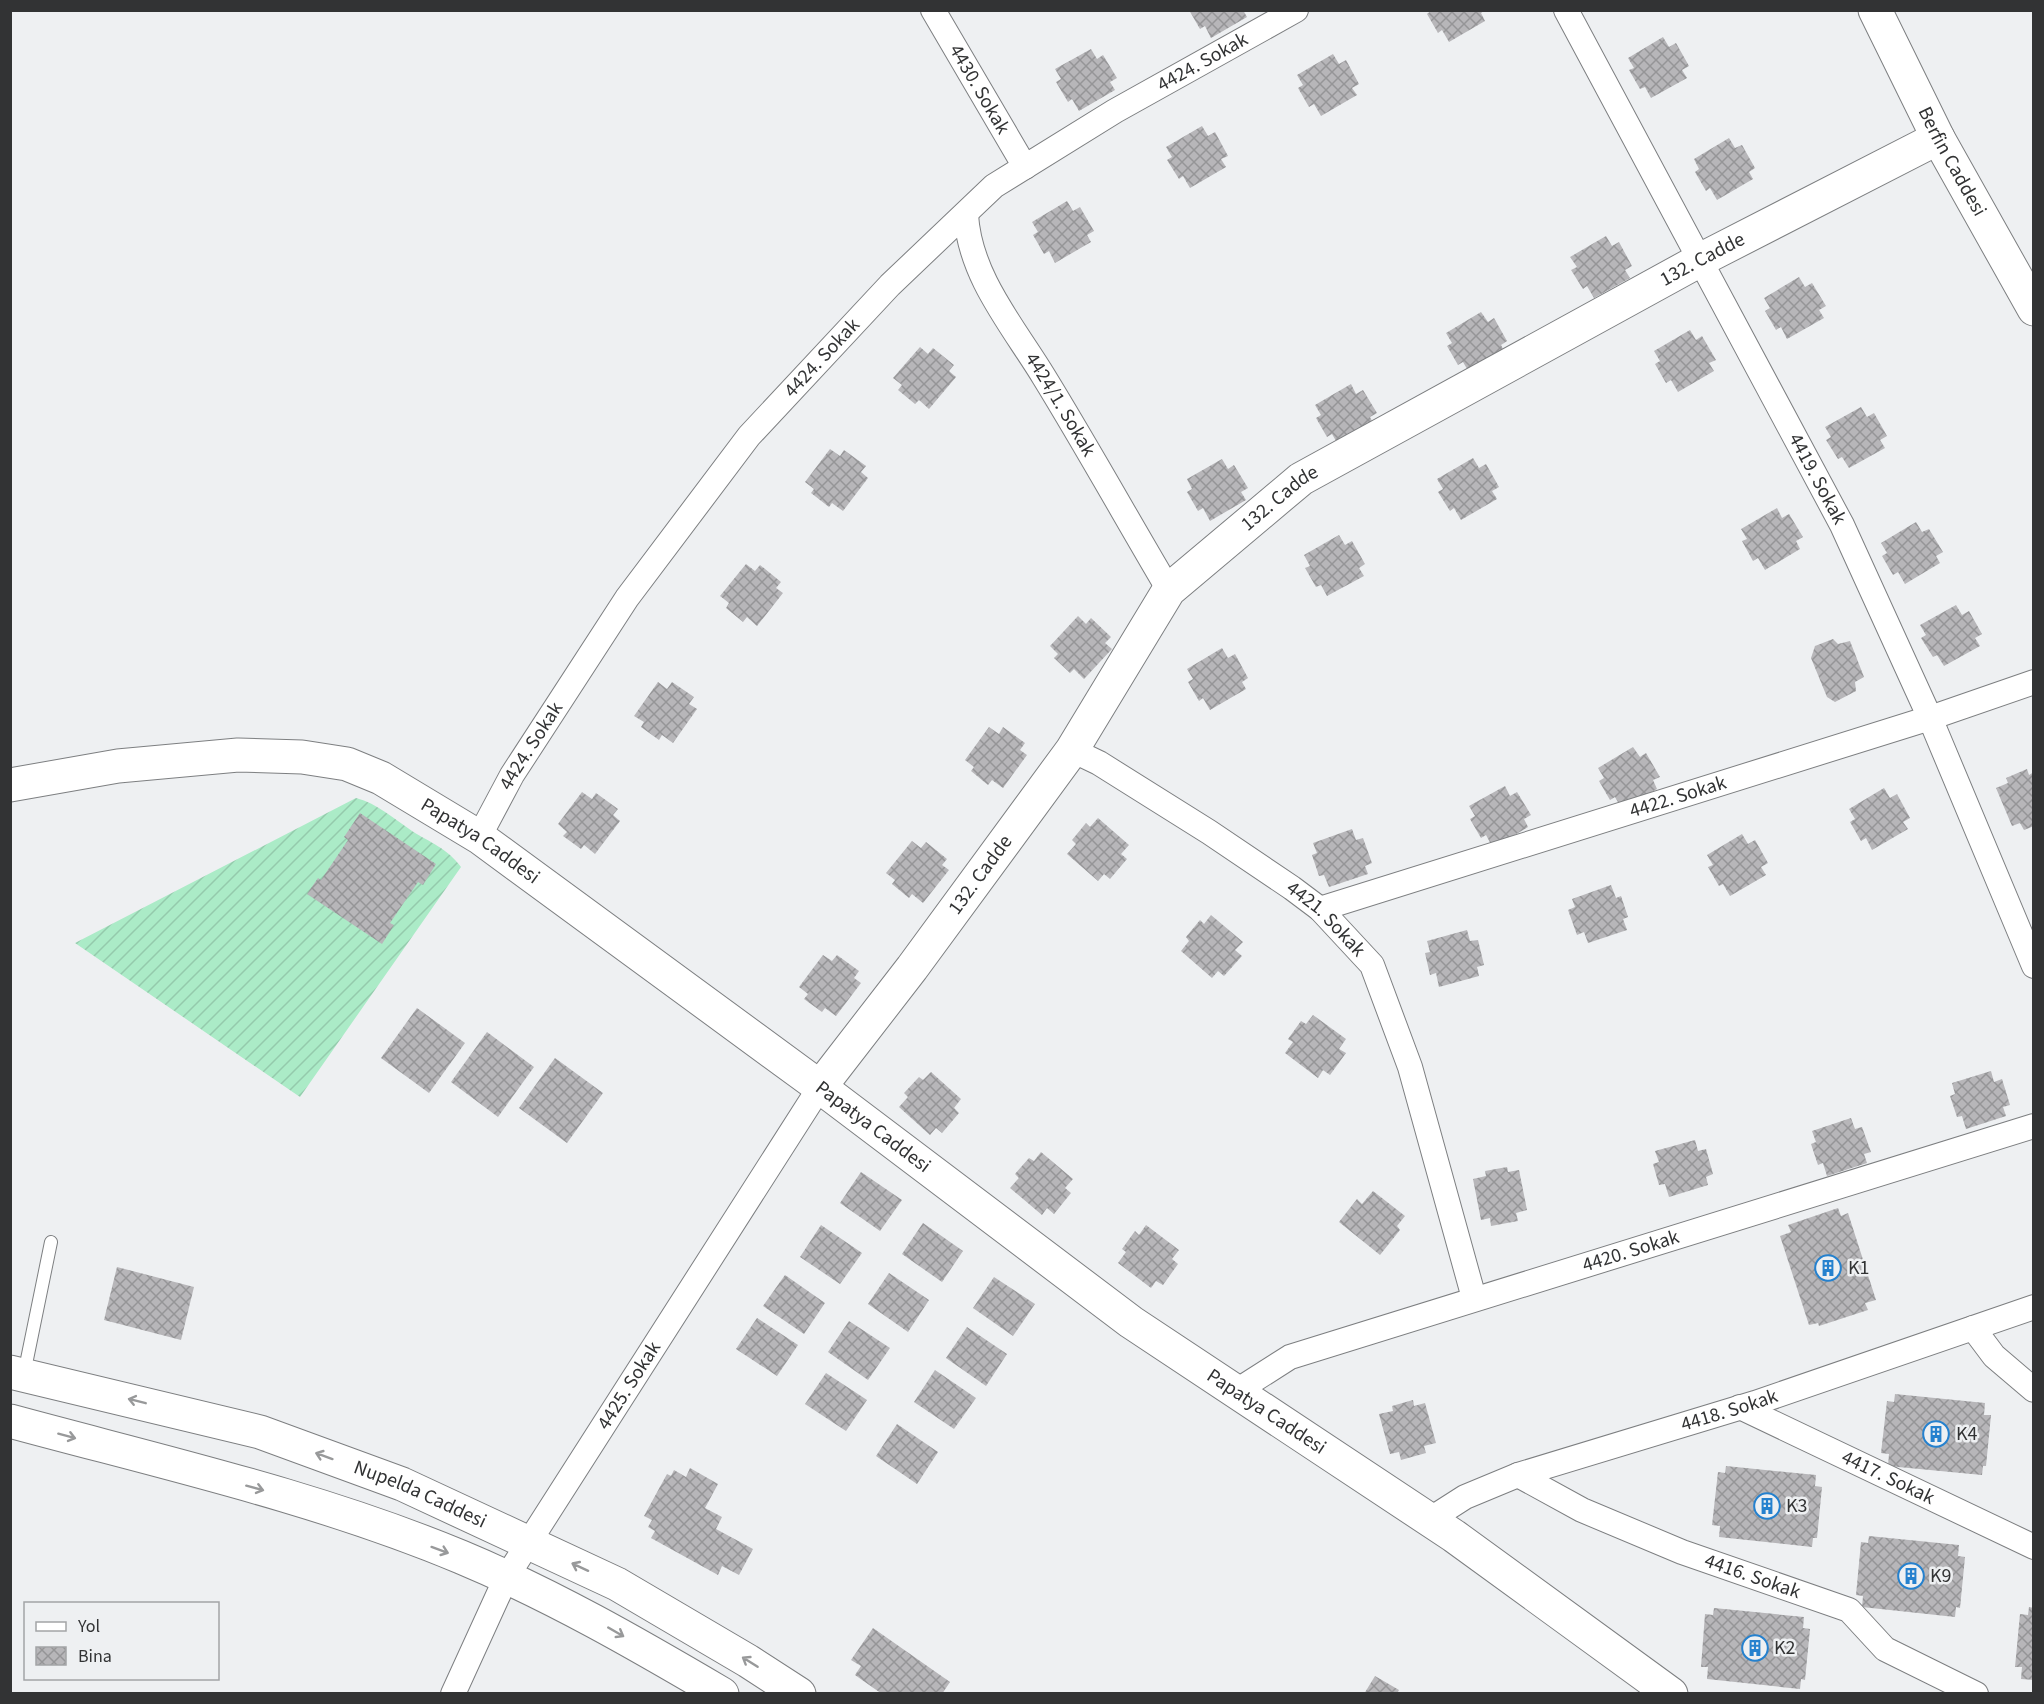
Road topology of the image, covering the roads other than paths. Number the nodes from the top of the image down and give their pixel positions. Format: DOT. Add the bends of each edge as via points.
graph roads {
  1 [pos="933,10"];
  2 [pos="1296,10"];
  3 [pos="1566,10"];
  4 [pos="1875,10"];
  5 [pos="1938,138"];
  6 [pos="1024,167"];
  7 [pos="966,215"];
  8 [pos="1701,259"];
  9 [pos="2034,309"];
  10 [pos="1169,590"];
  11 [pos="2034,682"];
  12 [pos="1930,718"];
  13 [pos="1072,750"];
  14 [pos="10,785"];
  15 [pos="479,837"];
  16 [pos="1320,909"];
  17 [pos="2034,966"];
  18 [pos="820,1087"];
  19 [pos="2034,1126"];
  20 [pos="51,1242"];
  21 [pos="1474,1298"];
  22 [pos="2034,1307"];
  23 [pos="1972,1328"];
  24 [pos="17,1373"];
  25 [pos="2034,1390"];
  26 [pos="1235,1392"];
  27 [pos="1740,1407"];
  28 [pos="10,1421"];
  29 [pos="1518,1475"];
  30 [pos="1429,1520"];
  31 [pos="529,1543"];
  32 [pos="2034,1547"];
  33 [pos="506,1578"];
  34 [pos="453,1694"];
  35 [pos="722,1694"];
  36 [pos="799,1694"];
  37 [pos="1671,1694"];
  38 [pos="1976,1694"];
  1 -- 6 [label="street, 4430. Sokak"];
  2 -- 6 [label="street, 4424. Sokak"];
  3 -- 8 [label="street, 4419. Sokak"];
  4 -- 5 [label="street, Berfin Caddesi"];
  5 -- 8 [label="street, 132. Cadde"];
  5 -- 9 [label="street, Berfin Caddesi"];
  6 -- 7 [label="street, 4424. Sokak" via="994,186"];
  7 -- 10 [label="street, 4424/1. Sokak" via="967,232 990,295 1044,377"];
  7 -- 15 [label="street, 4424. Sokak" via="890,285 748,436 627,598 512,775"];
  8 -- 10 [label="street, 132. Cadde" via="1301,479"];
  8 -- 12 [label="street, 4419. Sokak" via="1842,525"];
  10 -- 13 [label="street, 132. Cadde"];
  11 -- 12 [label="street, 4422. Sokak"];
  12 -- 16 [label="street, 4422. Sokak"];
  12 -- 17 [label="street, 4419. Sokak"];
  13 -- 16 [label="street, 4421. Sokak" via="1209,832"];
  13 -- 18 [label="street, 132. Cadde"];
  14 -- 15 [label="street, Papatya Caddesi" via="118,766 238,755 302,757 347,764 381,778"];
  15 -- 18 [label="street, Papatya Caddesi"];
  16 -- 21 [label="street, 4421. Sokak" via="1372,965 1410,1066"];
  18 -- 26 [label="street, Papatya Caddesi" via="1131,1322"];
  18 -- 31 [label="street, 4425. Sokak"];
  19 -- 21 [label="street, 4420. Sokak"];
  20 -- 24 [label="lane"];
  21 -- 26 [label="street, 4420. Sokak" via="1290,1357"];
  22 -- 23 [label="street, 4418. Sokak"];
  23 -- 25 [label="street" via="1994,1356"];
  23 -- 27 [label="street, 4418. Sokak"];
  31 -- 24 [label="street, Nupelda Caddesi, one-way" via="402,1485 260,1432"];
  26 -- 30 [label="street, Papatya Caddesi"];
  27 -- 29 [label="street, 4418. Sokak"];
  27 -- 32 [label="street, 4417. Sokak"];
  28 -- 33 [label="street, Nupelda Caddesi, one-way" via="310,1503 461,1557"];
  29 -- 30 [label="street, 4418. Sokak" via="1466,1497"];
  29 -- 38 [label="street, 4416. Sokak" via="1582,1510 1682,1552 1849,1610 1886,1650"];
  30 -- 37 [label="street, Papatya Caddesi"];
  31 -- 33 [label="street, 4425. Sokak"];
  36 -- 31 [label="street, Nupelda Caddesi, one-way" via="617,1584"];
  33 -- 34 [label="street, 4425. Sokak"];
  33 -- 35 [label="street, Nupelda Caddesi, one-way" via="593,1618"];
}
